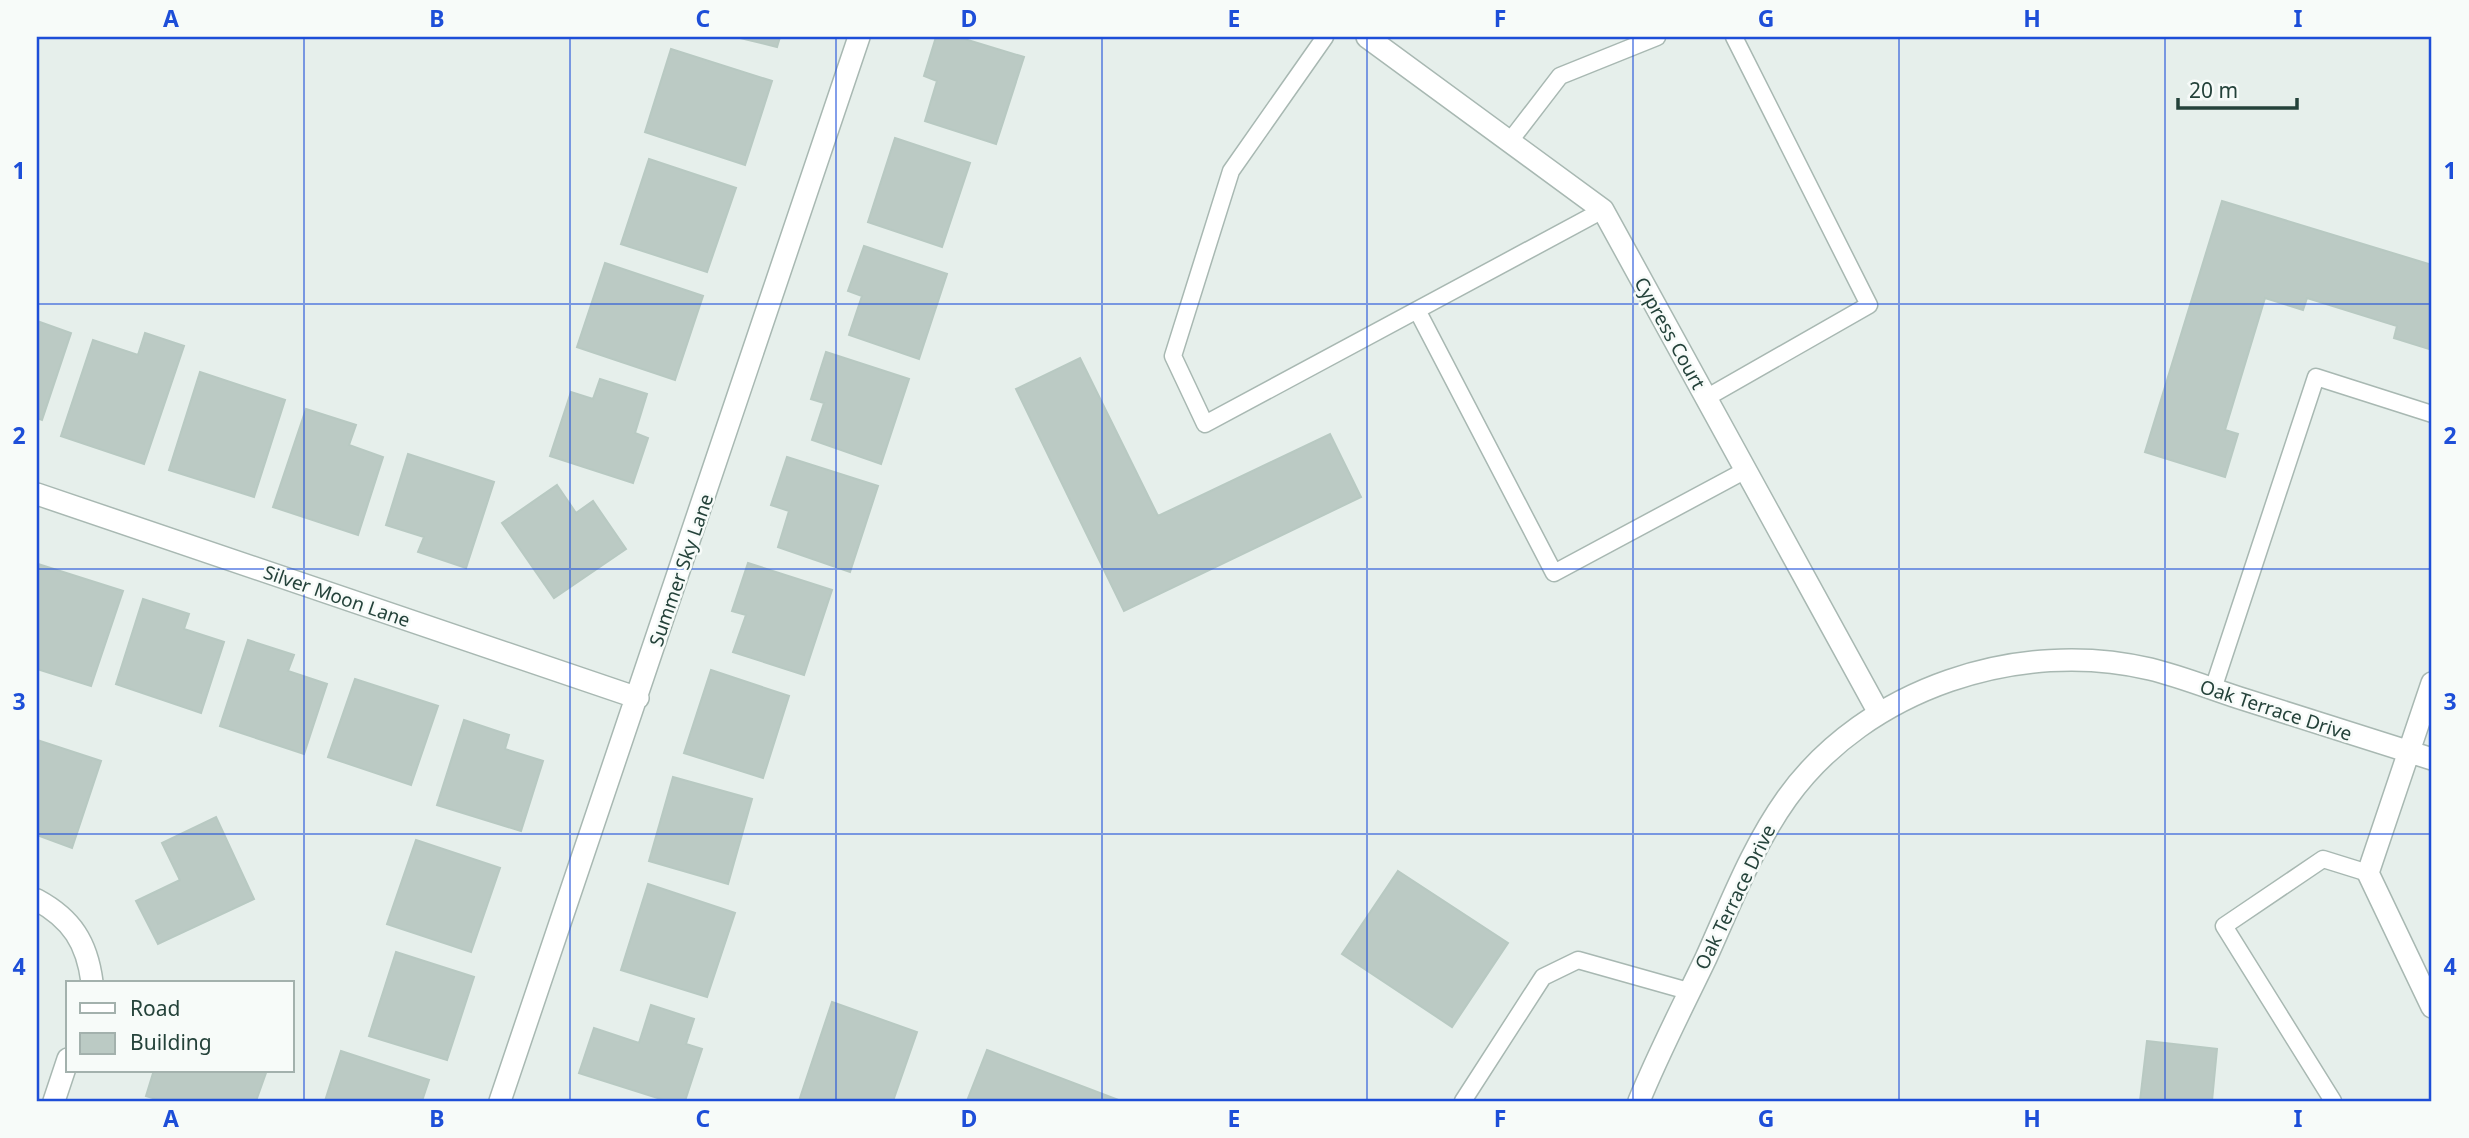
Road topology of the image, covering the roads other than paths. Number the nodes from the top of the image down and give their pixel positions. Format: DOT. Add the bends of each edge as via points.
graph roads {
  1 [pos="859,37"];
  2 [pos="1325,37"];
  3 [pos="1367,37"];
  4 [pos="1657,37"];
  5 [pos="1734,37"];
  6 [pos="1510,141"];
  7 [pos="1603,210"];
  8 [pos="1417,310"];
  9 [pos="1706,398"];
  10 [pos="2432,414"];
  11 [pos="1746,470"];
  12 [pos="37,494"];
  13 [pos="2432,683"];
  14 [pos="2213,689"];
  15 [pos="638,698"];
  16 [pos="1879,713"];
  17 [pos="2410,752"];
  18 [pos="2432,760"];
  19 [pos="2368,873"];
  20 [pos="37,900"];
  21 [pos="92,981"];
  22 [pos="1688,991"];
  23 [pos="2432,1007"];
  24 [pos="66,1065"];
  25 [pos="54,1101"];
  26 [pos="500,1101"];
  27 [pos="1463,1101"];
  28 [pos="1639,1101"];
  29 [pos="2333,1101"];
  1 -- 15 [label="street, Summer Sky Lane"];
  2 -- 8 [label="lane" via="1231,171 1173,356 1205,424"];
  3 -- 6 [label="street, Cypress Court"];
  4 -- 6 [label="lane" via="1560,76"];
  5 -- 9 [label="lane" via="1869,305"];
  6 -- 7 [label="street, Cypress Court"];
  7 -- 8 [label="lane"];
  7 -- 9 [label="street, Cypress Court"];
  8 -- 11 [label="lane" via="1554,573"];
  9 -- 11 [label="street, Cypress Court"];
  10 -- 14 [label="lane" via="2316,377"];
  11 -- 16 [label="street, Cypress Court"];
  12 -- 15 [label="street, Silver Moon Lane"];
  13 -- 17 [label="street"];
  14 -- 16 [label="street, Oak Terrace Drive" via="2150,669 2093,661 2035,662 1951,680"];
  14 -- 17 [label="street, Oak Terrace Drive"];
  15 -- 26 [label="street, Summer Sky Lane"];
  16 -- 22 [label="street, Oak Terrace Drive" via="1828,753 1788,796 1757,844"];
  17 -- 18 [label="street, Oak Terrace Drive"];
  17 -- 19 [label="street"];
  19 -- 23 [label="street"];
  19 -- 29 [label="lane" via="2323,859 2224,926"];
  20 -- 21 [label="street" via="57,911 77,932 89,958"];
  22 -- 27 [label="lane" via="1578,960 1543,978"];
  22 -- 28 [label="street, Oak Terrace Drive"];
  24 -- 25 [label="street"];
}
